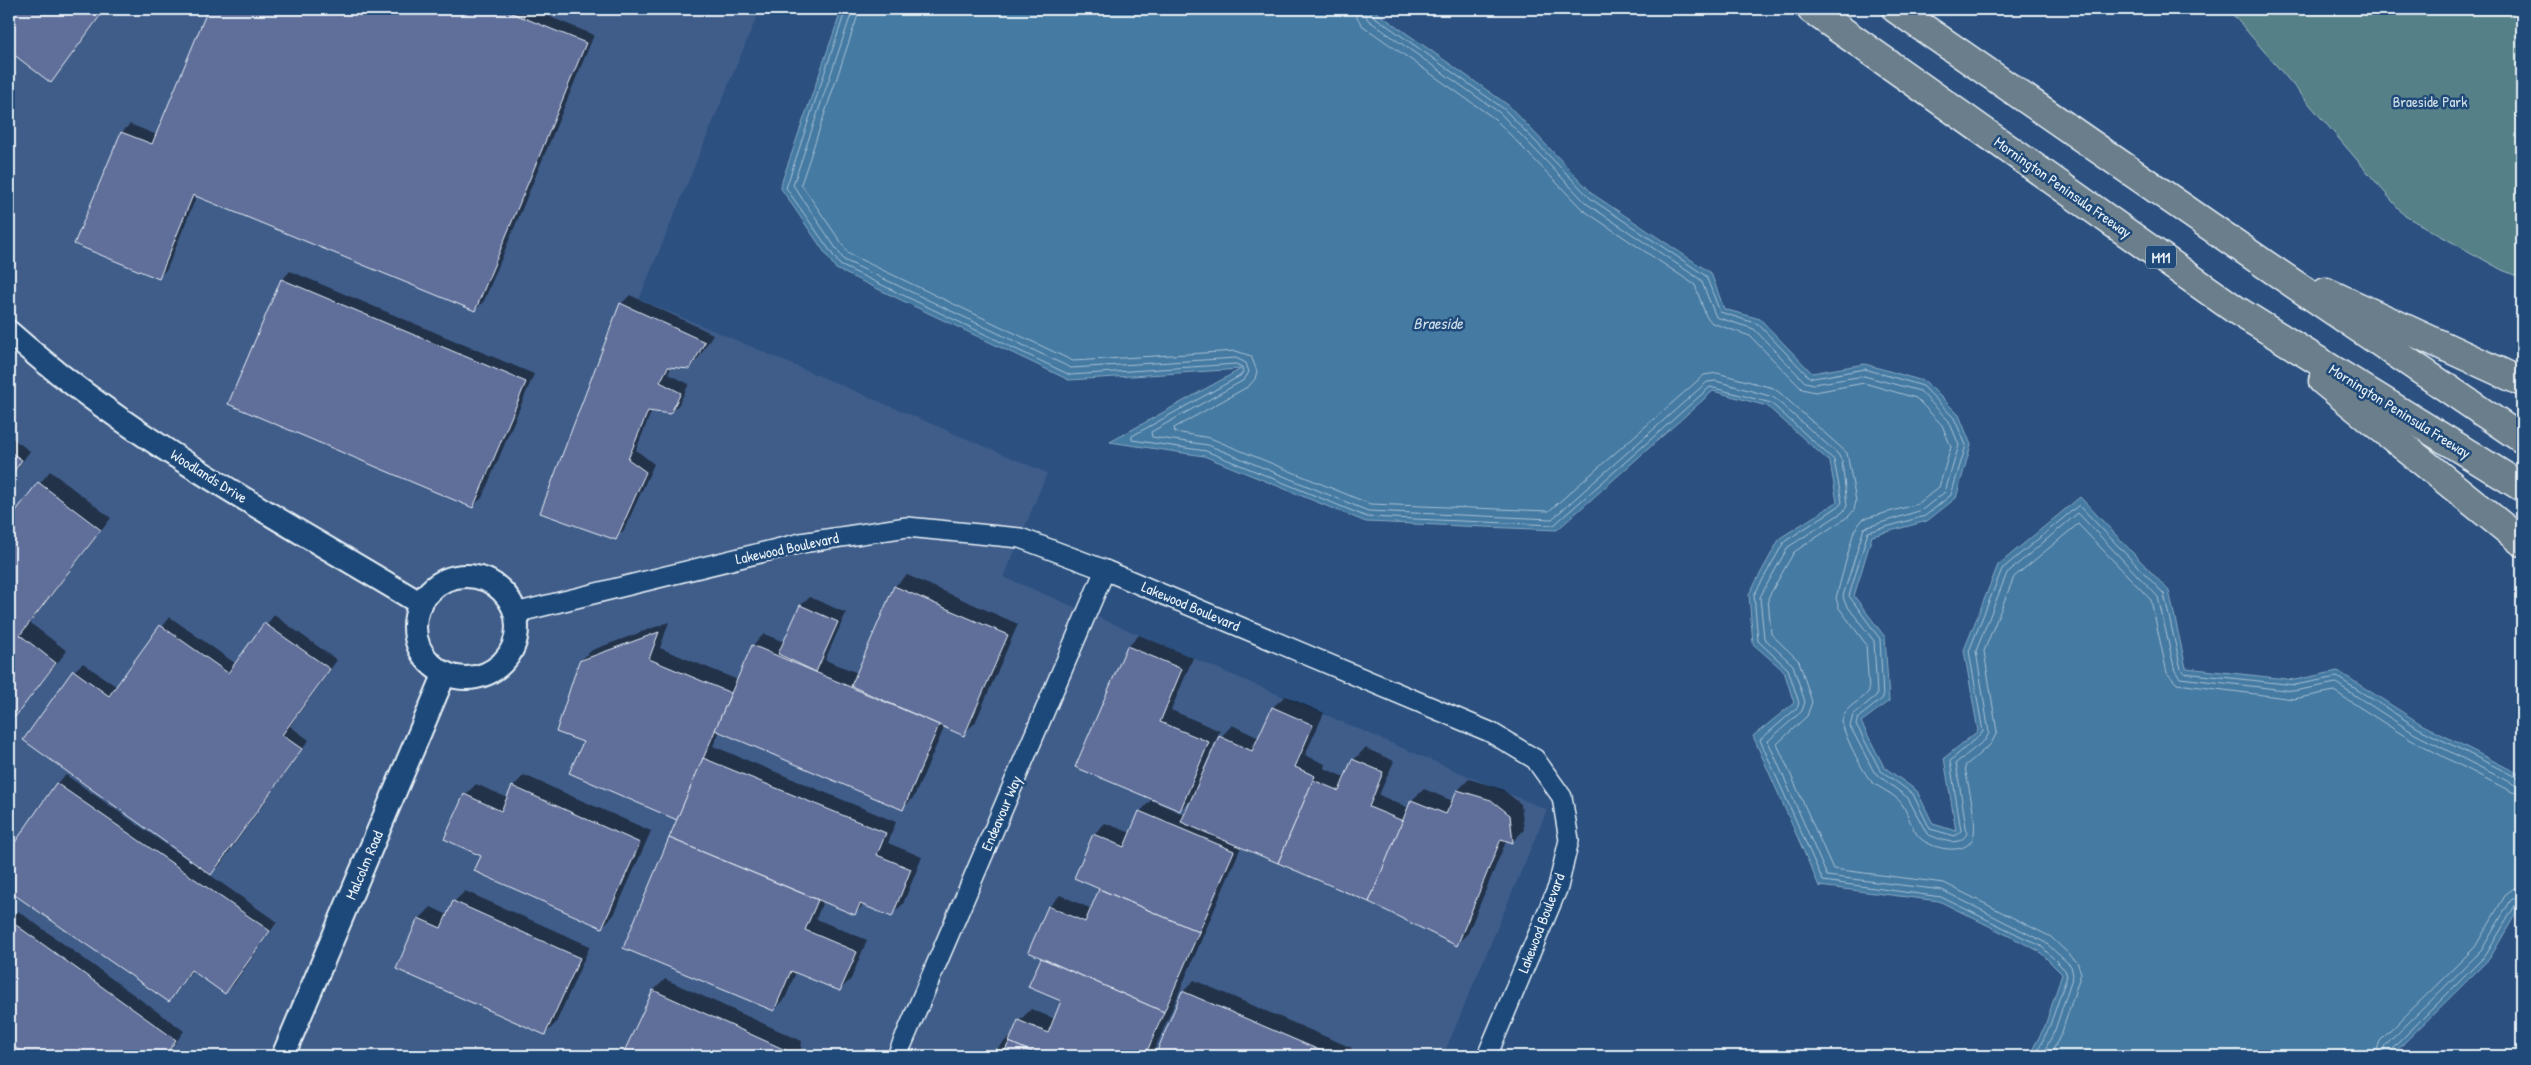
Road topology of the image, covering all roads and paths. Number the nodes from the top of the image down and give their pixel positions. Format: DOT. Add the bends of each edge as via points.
graph roads {
  1 [pos="1811,9"];
  2 [pos="1896,9"];
  3 [pos="2266,265"];
  4 [pos="2236,310"];
  5 [pos="9,332"];
  6 [pos="2522,382"];
  7 [pos="2522,439"];
  8 [pos="2522,487"];
  9 [pos="2522,542"];
  10 [pos="1105,570"];
  11 [pos="421,604"];
  12 [pos="515,613"];
  13 [pos="445,673"];
  14 [pos="284,1056"];
  15 [pos="897,1056"];
  16 [pos="1487,1056"];
  1 -- 4 [label="highway, Mornington Peninsula Freeway / M11"];
  2 -- 3 [label="highway"];
  3 -- 6 [label="highway"];
  3 -- 7 [label="highway"];
  4 -- 8 [label="highway, Mornington Peninsula Freeway / M11"];
  4 -- 9 [label="highway"];
  5 -- 11 [label="street, Woodlands Drive" via="42,361 129,425"];
  10 -- 12 [label="street, Lakewood Boulevard" via="1020,538 907,527 801,543"];
  10 -- 15 [label="street, Endeavour Way"];
  10 -- 16 [label="street, Lakewood Boulevard" via="1490,732 1535,759 1562,797 1569,840 1558,887"];
  11 -- 12 [label="street" via="436,585 452,577 468,576 496,586"];
  11 -- 13 [label="street" via="416,614 415,632 419,647 426,660"];
  12 -- 13 [label="street" via="514,642 507,657 496,668 468,678"];
  13 -- 14 [label="street, Malcolm Road"];
}
